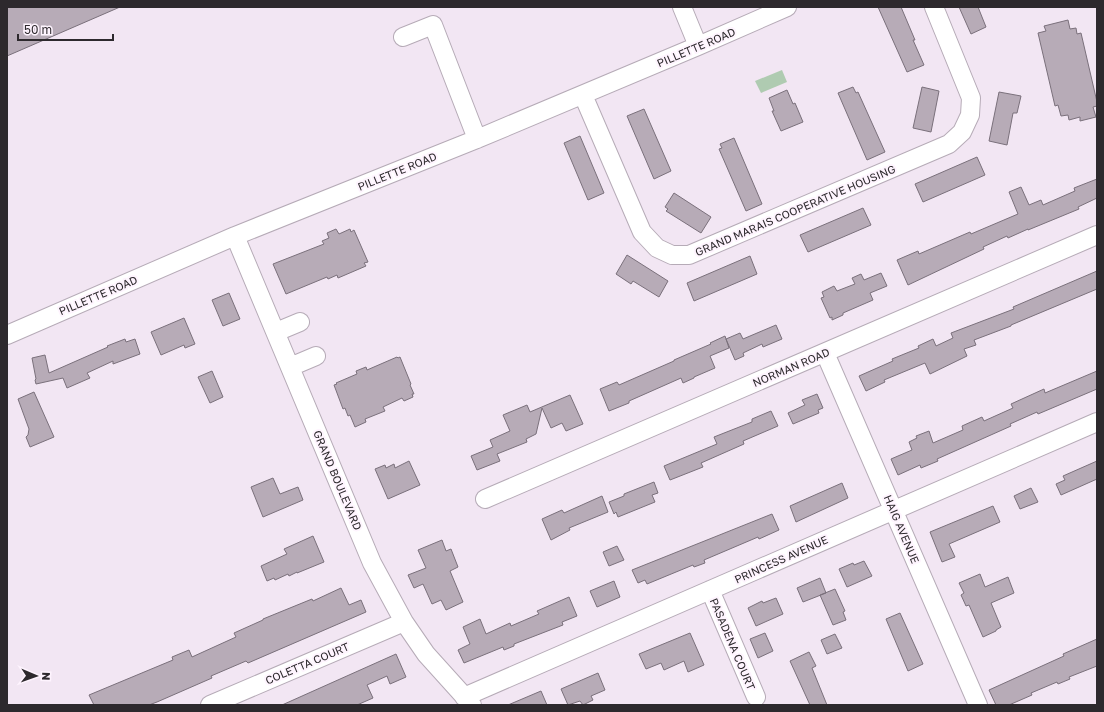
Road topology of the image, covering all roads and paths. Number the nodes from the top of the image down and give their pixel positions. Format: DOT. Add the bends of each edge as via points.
graph roads {
  1 [pos="682,7"];
  2 [pos="787,7"];
  3 [pos="934,7"];
  4 [pos="403,38"];
  5 [pos="698,46"];
  6 [pos="583,95"];
  7 [pos="478,139"];
  8 [pos="1097,235"];
  9 [pos="235,236"];
  10 [pos="300,322"];
  11 [pos="276,332"];
  12 [pos="7,335"];
  13 [pos="825,352"];
  14 [pos="316,356"];
  15 [pos="290,367"];
  16 [pos="1097,422"];
  17 [pos="485,500"];
  18 [pos="894,510"];
  19 [pos="710,590"];
  20 [pos="404,622"];
  21 [pos="756,697"];
  22 [pos="468,701"];
  23 [pos="210,705"];
  24 [pos="978,705"];
  1 -- 5 [label="street"];
  2 -- 5 [label="street, PILLETTE ROAD"];
  3 -- 6 [label="street, GRAND MARAIS COOPERATIVE HOUSING" via="971,98 970,115 962,132 949,144 689,255 672,255 657,248 642,232"];
  4 -- 7 [label="street" via="433,25"];
  5 -- 6 [label="street, PILLETTE ROAD"];
  6 -- 7 [label="street, PILLETTE ROAD"];
  7 -- 9 [label="street, PILLETTE ROAD"];
  8 -- 13 [label="street, NORMAN ROAD"];
  9 -- 11 [label="street, GRAND BOULEVARD"];
  9 -- 12 [label="street, PILLETTE ROAD"];
  10 -- 11 [label="street"];
  11 -- 15 [label="street, GRAND BOULEVARD"];
  13 -- 17 [label="street, NORMAN ROAD"];
  13 -- 18 [label="street, HAIG AVENUE"];
  14 -- 15 [label="street"];
  15 -- 20 [label="street, GRAND BOULEVARD" via="372,563"];
  16 -- 18 [label="street, PRINCESS AVENUE"];
  18 -- 19 [label="street, PRINCESS AVENUE"];
  18 -- 24 [label="street, HAIG AVENUE"];
  19 -- 21 [label="street, PASADENA COURT"];
  19 -- 22 [label="street, PRINCESS AVENUE"];
  20 -- 22 [label="street, GRAND BOULEVARD" via="426,654"];
  20 -- 23 [label="street, COLETTA COURT"];
}
